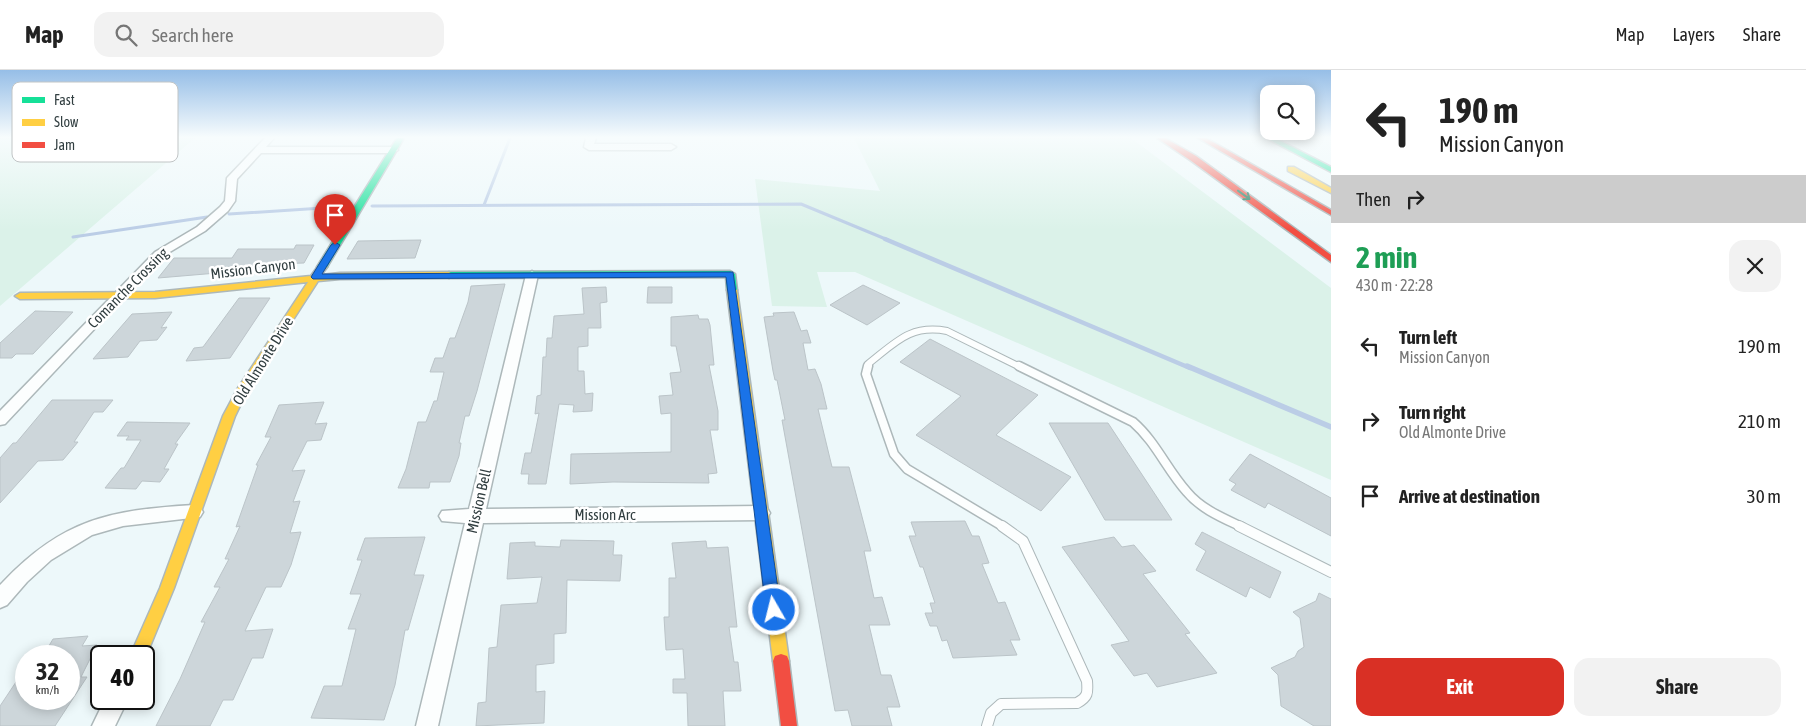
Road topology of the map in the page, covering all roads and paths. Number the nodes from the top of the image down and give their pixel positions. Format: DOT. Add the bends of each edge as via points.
graph roads {
  1 [pos="241,169"];
  2 [pos="382,169"];
  3 [pos="1207,169"];
  4 [pos="1253,169"];
  5 [pos="1291,169"];
  6 [pos="1331,191"];
  7 [pos="1318,206"];
  8 [pos="1331,213"];
  9 [pos="1331,217"];
  10 [pos="1331,260"];
  11 [pos="532,275"];
  12 [pos="316,277"];
  13 [pos="20,296"];
  14 [pos="119,296"];
  15 [pos="0,420"];
  16 [pos="194,512"];
  17 [pos="761,513"];
  18 [pos="448,516"];
  19 [pos="476,516"];
  20 [pos="1331,572"];
  21 [pos="0,599"];
  22 [pos="143,645"];
  23 [pos="112,710"];
  24 [pos="103,726"];
  25 [pos="427,726"];
  26 [pos="788,726"];
  27 [pos="987,726"];
  1 -- 14 [label="street, Comanche Crossing" via="232,178 230,201 224,209 201,228 159,254"];
  2 -- 12 [label="main road, Old Almonte Drive"];
  3 -- 10 [label="main road, one-way"];
  4 -- 7 [label="main road"];
  5 -- 6 [label="main road"];
  7 -- 8 [label="main road"];
  7 -- 9 [label="main road"];
  11 -- 12 [label="main road, Mission Canyon"];
  11 -- 17 [label="main road, Mission Canyon" via="730,274"];
  11 -- 19 [label="street, Mission Bell"];
  12 -- 14 [label="main road, Mission Canyon" via="187,292"];
  12 -- 16 [label="main road, Old Almonte Drive" via="229,416"];
  13 -- 14 [label="main road, Mission Canyon"];
  14 -- 15 [label="street, Comanche Crossing"];
  16 -- 21 [label="street" via="139,515 98,525 42,556 11,584"];
  16 -- 22 [label="main road, Old Almonte Drive"];
  17 -- 19 [label="street, Mission Arc"];
  17 -- 26 [label="main road"];
  18 -- 19 [label="street, Mission Arc"];
  19 -- 25 [label="street, Mission Bell"];
  20 -- 27 [label="lane" via="1208,510 1187,492 1146,433 1133,422 947,331 930,326 914,329 866,368 894,454 907,469 1023,541 1087,681 1086,699 1078,703 1001,704 993,708"];
  23 -- 24 [label="street"];
}
